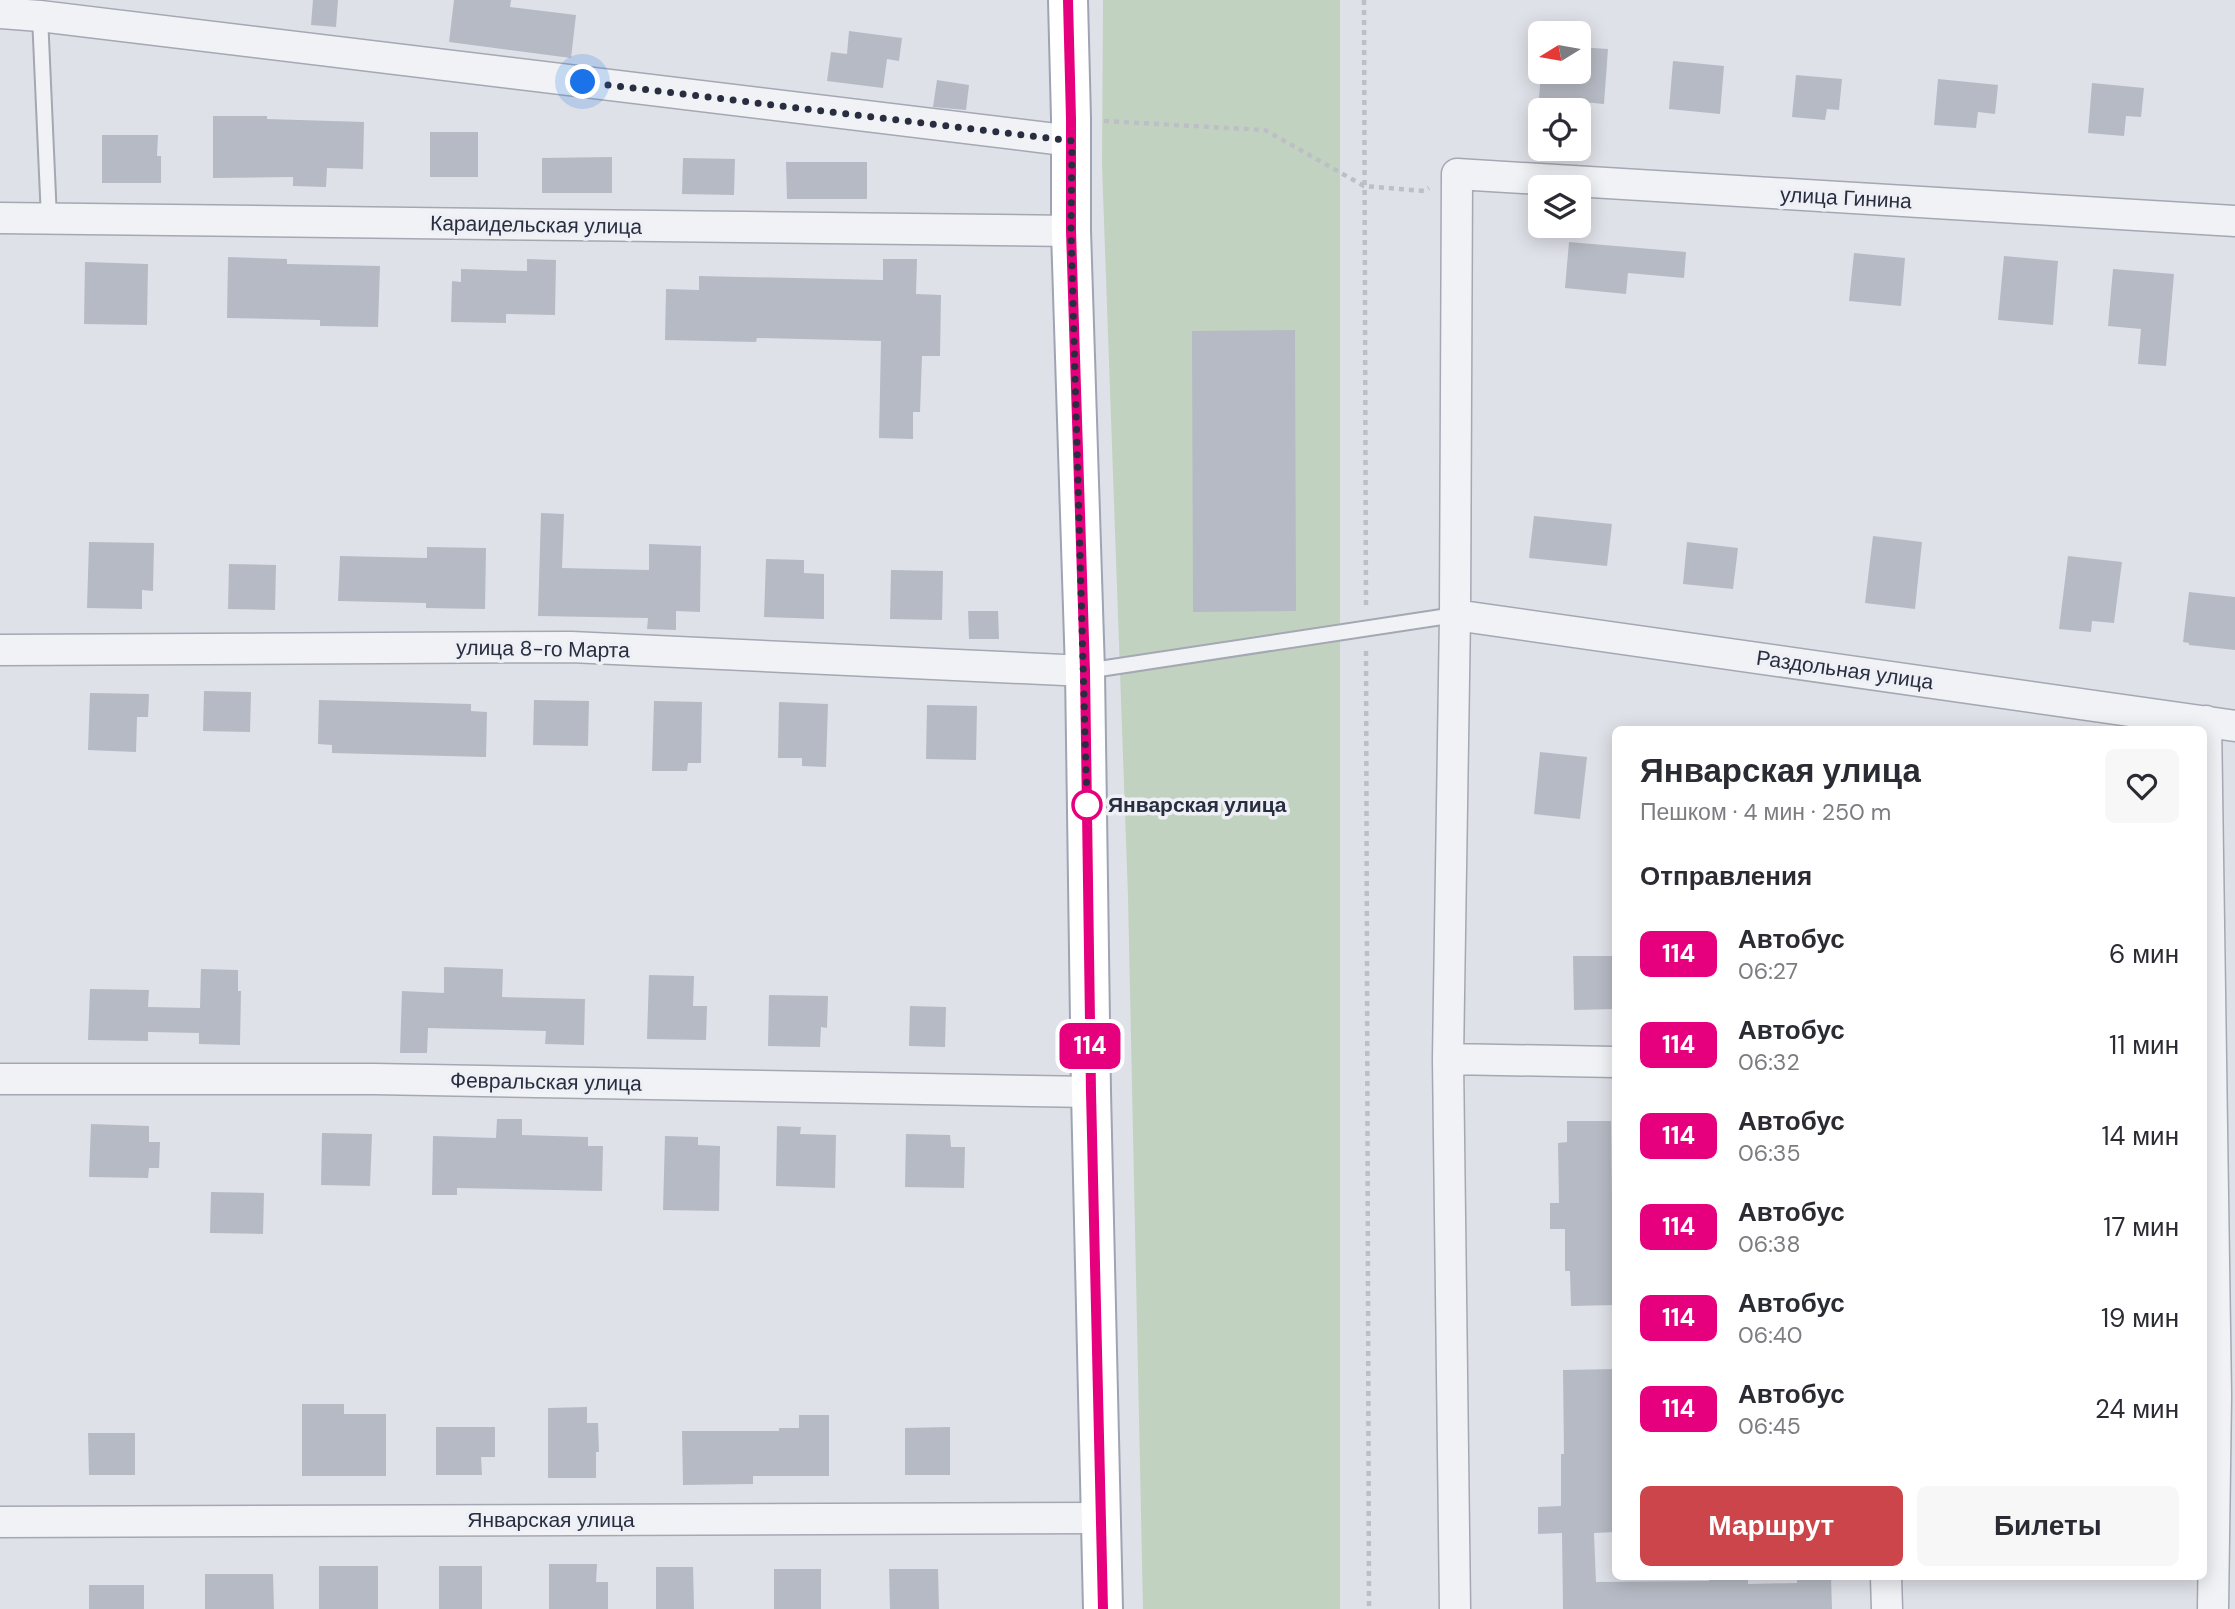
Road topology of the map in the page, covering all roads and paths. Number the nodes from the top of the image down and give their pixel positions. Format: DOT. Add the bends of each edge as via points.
graph roads {
  1 [pos="1068,0"];
  2 [pos="1364,0"];
  3 [pos="0,13"];
  4 [pos="40,16"];
  5 [pos="1072,130"];
  6 [pos="1457,174"];
  7 [pos="1364,186"];
  8 [pos="0,218"];
  9 [pos="49,219"];
  10 [pos="2235,221"];
  11 [pos="1071,231"];
  12 [pos="1455,615"];
  13 [pos="1366,629"];
  14 [pos="0,650"];
  15 [pos="1085,671"];
  16 [pos="2221,723"];
  17 [pos="1448,1059"];
  18 [pos="1612,1062"];
  19 [pos="0,1079"];
  20 [pos="1091,1092"];
  21 [pos="2226,1404"];
  22 [pos="1102,1518"];
  23 [pos="0,1522"];
  24 [pos="1886,1580"];
  25 [pos="1103,1609"];
  26 [pos="1369,1609"];
  27 [pos="1455,1609"];
  28 [pos="1887,1609"];
  29 [pos="2213,1609"];
  1 -- 5 [label="main road"];
  2 -- 7 [label="path"];
  3 -- 4 [label="street"];
  4 -- 5 [label="street"];
  4 -- 9 [label="lane"];
  5 -- 7 [label="path" via="1265,130"];
  5 -- 11 [label="main road"];
  6 -- 7 [label="path" via="1424,191"];
  6 -- 10 [label="street, улица Гинина"];
  6 -- 12 [label="street"];
  7 -- 13 [label="path"];
  8 -- 9 [label="street, Караидельская улица"];
  9 -- 11 [label="street, Караидельская улица"];
  11 -- 15 [label="main road"];
  12 -- 13 [label="lane"];
  12 -- 16 [label="street, Раздольная улица"];
  12 -- 17 [label="street"];
  13 -- 15 [label="lane"];
  13 -- 26 [label="path"];
  14 -- 15 [label="street, улица 8-го Марта" via="571,647"];
  15 -- 20 [label="main road"];
  16 -- 21 [label="street"];
  17 -- 18 [label="street"];
  17 -- 27 [label="street"];
  19 -- 20 [label="street, Февральская улица" via="374,1079"];
  20 -- 22 [label="main road"];
  21 -- 29 [label="street"];
  22 -- 23 [label="street, Январская улица"];
  22 -- 25 [label="main road"];
  24 -- 28 [label="street"];
}
